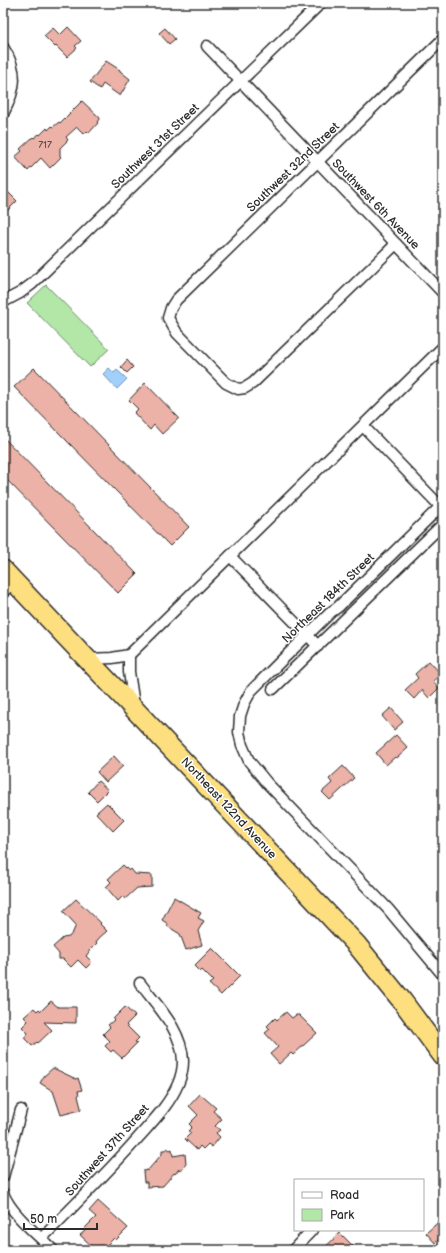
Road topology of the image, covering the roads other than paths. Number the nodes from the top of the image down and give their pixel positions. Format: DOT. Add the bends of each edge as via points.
graph roads {
  1 [pos="321,3"];
  2 [pos="443,39"];
  3 [pos="207,46"];
  4 [pos="3,47"];
  5 [pos="240,81"];
  6 [pos="3,114"];
  7 [pos="318,162"];
  8 [pos="396,244"];
  9 [pos="443,293"];
  10 [pos="3,302"];
  11 [pos="443,347"];
  12 [pos="363,426"];
  13 [pos="442,506"];
  14 [pos="443,524"];
  15 [pos="230,556"];
  16 [pos="7,581"];
  17 [pos="307,635"];
  18 [pos="318,646"];
  19 [pos="129,655"];
  20 [pos="87,659"];
  21 [pos="273,689"];
  22 [pos="135,709"];
  23 [pos="443,975"];
  24 [pos="140,983"];
  25 [pos="443,1056"];
  26 [pos="21,1110"];
  27 [pos="3,1176"];
  28 [pos="3,1193"];
  29 [pos="311,1231"];
  30 [pos="42,1238"];
  31 [pos="54,1250"];
  32 [pos="293,1250"];
  1 -- 5 [label="street, Southwest 31st Street"];
  2 -- 7 [label="street, Southwest 32nd Street"];
  3 -- 5 [label="street, Southwest 6th Avenue"];
  4 -- 6 [label="street" via="12,64 15,82"];
  5 -- 7 [label="street, Southwest 6th Avenue"];
  5 -- 10 [label="street, Southwest 31st Street" via="32,284"];
  7 -- 8 [label="street, Southwest 6th Avenue"];
  7 -- 8 [label="street, Southwest 32nd Street" via="176,300 168,318 177,333 226,383 238,389 245,388"];
  8 -- 9 [label="street, Southwest 6th Avenue"];
  11 -- 12 [label="street"];
  12 -- 13 [label="street"];
  12 -- 15 [label="street"];
  13 -- 17 [label="street, Northeast 184th Street"];
  14 -- 18 [label="street"];
  15 -- 17 [label="street"];
  15 -- 19 [label="street"];
  16 -- 20 [label="highway, Northeast 122nd Avenue"];
  17 -- 18 [label="street"];
  17 -- 23 [label="street, Northeast 184th Street" via="251,691 240,716 239,732 242,745 249,761 267,783 388,909"];
  18 -- 21 [label="street"];
  19 -- 20 [label="street"];
  19 -- 22 [label="street"];
  20 -- 22 [label="highway, Northeast 122nd Avenue"];
  22 -- 25 [label="highway, Northeast 122nd Avenue" via="356,944 404,1002"];
  24 -- 30 [label="street, Southwest 37th Street" via="177,1034 182,1052 182,1073 178,1084 155,1119 104,1176"];
  26 -- 27 [label="street"];
  28 -- 30 [label="street" via="9,1204"];
  29 -- 32 [label="street"];
  30 -- 31 [label="street"];
}
